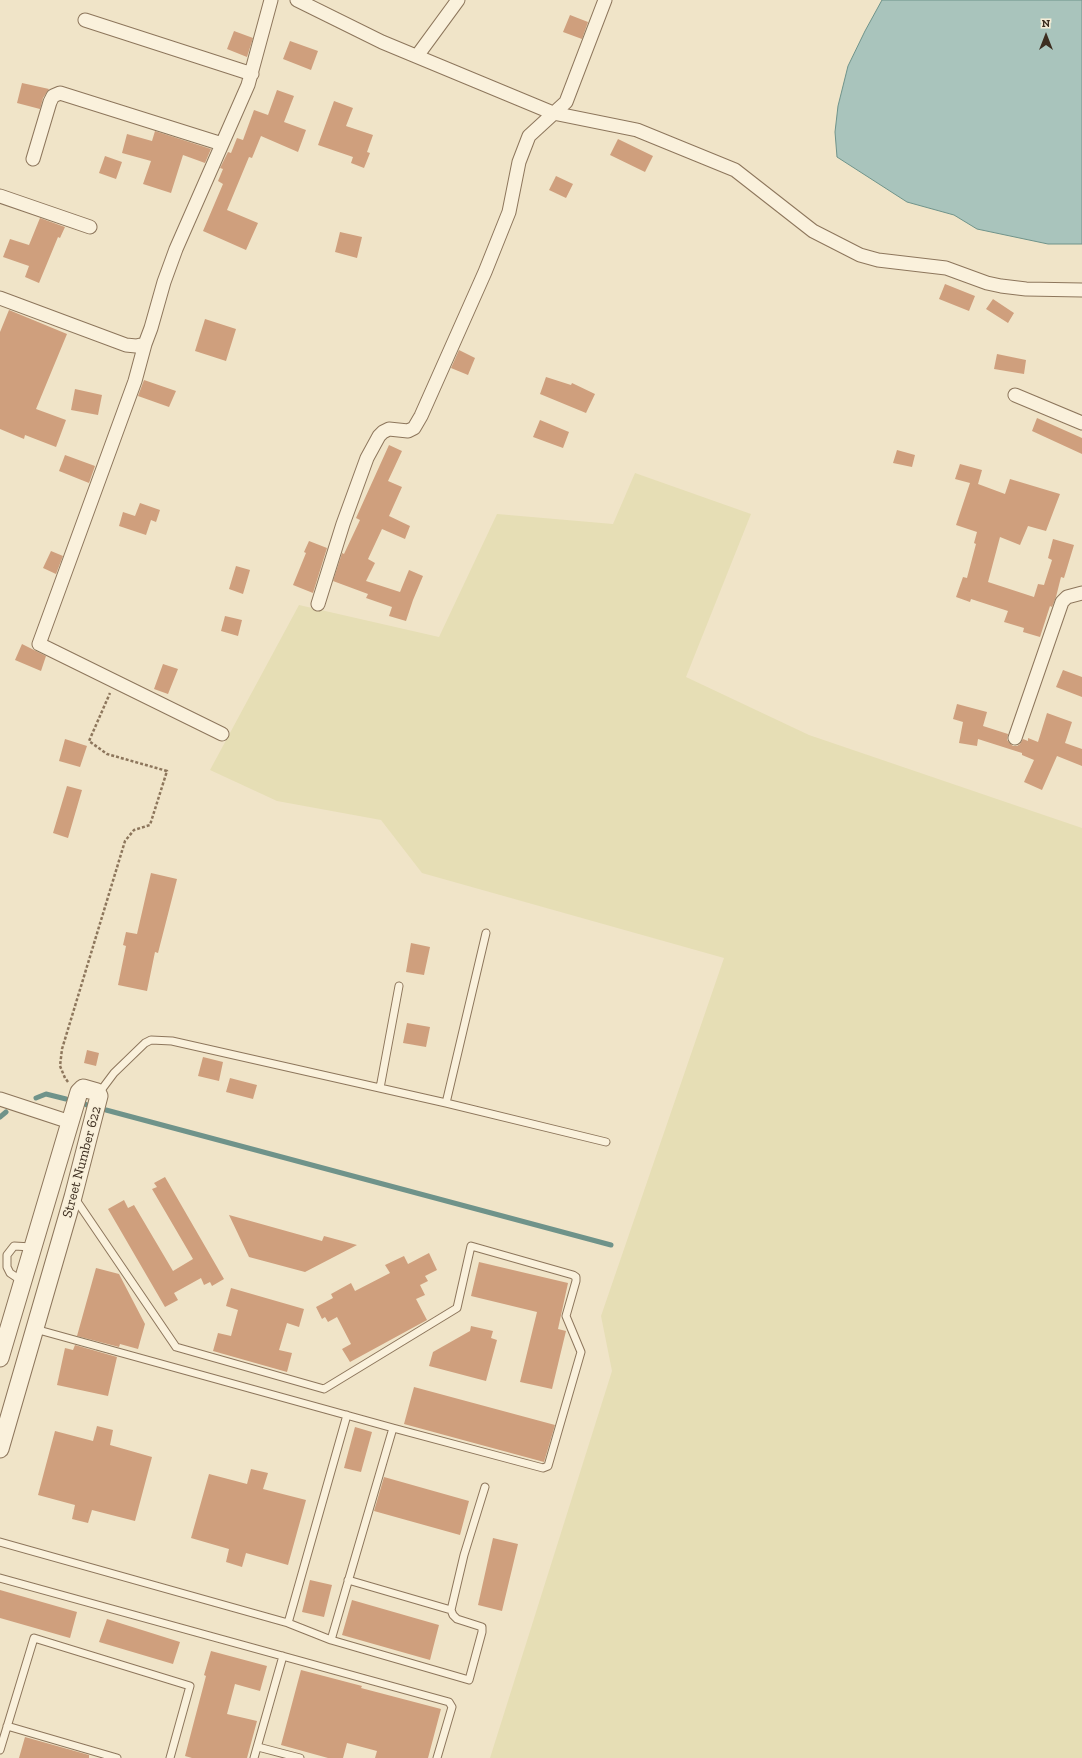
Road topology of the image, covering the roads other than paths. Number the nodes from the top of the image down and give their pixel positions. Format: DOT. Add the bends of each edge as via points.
graph roads {
  1 [pos="271,0"];
  2 [pos="297,0"];
  3 [pos="458,0"];
  4 [pos="605,0"];
  5 [pos="85,20"];
  6 [pos="417,56"];
  7 [pos="252,74"];
  8 [pos="553,114"];
  9 [pos="222,144"];
  10 [pos="33,159"];
  11 [pos="0,196"];
  12 [pos="90,227"];
  13 [pos="1082,290"];
  14 [pos="0,298"];
  15 [pos="145,344"];
  16 [pos="1015,394"];
  17 [pos="1082,424"];
  18 [pos="1082,594"];
  19 [pos="318,604"];
  20 [pos="222,734"];
  21 [pos="1015,738"];
  22 [pos="486,933"];
  23 [pos="399,986"];
  24 [pos="380,1088"];
  25 [pos="99,1094"];
  26 [pos="3,1100"];
  27 [pos="446,1103"];
  28 [pos="70,1122"];
  29 [pos="606,1142"];
  30 [pos="73,1197"];
  31 [pos="30,1252"];
  32 [pos="54,1265"];
  33 [pos="35,1329"];
  34 [pos="0,1358"];
  35 [pos="347,1415"];
  36 [pos="393,1428"];
  37 [pos="0,1449"];
  38 [pos="485,1487"];
  39 [pos="0,1542"];
  40 [pos="0,1578"];
  41 [pos="348,1580"];
  42 [pos="451,1610"];
  43 [pos="288,1623"];
  44 [pos="331,1640"];
  45 [pos="283,1656"];
  46 [pos="7,1726"];
  47 [pos="258,1747"];
  48 [pos="0,1750"];
  49 [pos="117,1758"];
  50 [pos="170,1758"];
  51 [pos="254,1758"];
  52 [pos="300,1758"];
  53 [pos="437,1758"];
  1 -- 7 [label="street"];
  2 -- 6 [label="street" via="382,42"];
  3 -- 6 [label="street"];
  4 -- 8 [label="street" via="566,102"];
  5 -- 7 [label="street"];
  6 -- 8 [label="street"];
  7 -- 9 [label="street"];
  8 -- 13 [label="street" via="638,130 735,170 813,231 860,255 878,260 946,268 987,284 1026,289"];
  8 -- 19 [label="street" via="529,136 519,162 509,212 421,416 414,428 408,431 389,429 378,436 343,524"];
  9 -- 10 [label="street" via="60,93 53,96 50,102"];
  9 -- 15 [label="street" via="176,249"];
  11 -- 12 [label="street"];
  14 -- 15 [label="street" via="126,345"];
  15 -- 20 [label="street" via="135,381 39,644"];
  16 -- 17 [label="street"];
  18 -- 21 [label="street" via="1067,596 1062,602"];
  22 -- 27 [label="lane"];
  23 -- 24 [label="lane"];
  24 -- 25 [label="lane" via="172,1042 152,1040 145,1042 114,1073"];
  24 -- 27 [label="lane"];
  25 -- 28 [label="street, Street Number 622" via="82,1088"];
  25 -- 30 [label="street, Street Number 622"];
  26 -- 28 [label="street"];
  27 -- 29 [label="lane"];
  28 -- 31 [label="street, Street Number 622"];
  30 -- 32 [label="street, Street Number 622"];
  30 -- 36 [label="lane" via="176,1347 324,1389 457,1308 471,1246 576,1277 566,1316 580,1352 546,1468"];
  31 -- 32 [label="street"];
  31 -- 34 [label="street, Street Number 622"];
  32 -- 33 [label="street, Street Number 622"];
  33 -- 35 [label="lane"];
  33 -- 37 [label="street, Street Number 622"];
  35 -- 36 [label="lane"];
  35 -- 43 [label="lane"];
  36 -- 41 [label="lane"];
  38 -- 42 [label="lane" via="464,1555"];
  39 -- 43 [label="lane"];
  40 -- 45 [label="lane"];
  41 -- 42 [label="lane"];
  41 -- 44 [label="lane"];
  42 -- 44 [label="lane" via="457,1619 482,1627 469,1680"];
  43 -- 44 [label="lane"];
  45 -- 47 [label="lane"];
  45 -- 53 [label="lane" via="449,1702 452,1707"];
  46 -- 48 [label="lane"];
  46 -- 49 [label="lane"];
  46 -- 50 [label="lane" via="33,1640 36,1639 190,1686"];
  47 -- 51 [label="lane"];
  47 -- 52 [label="lane"];
}
